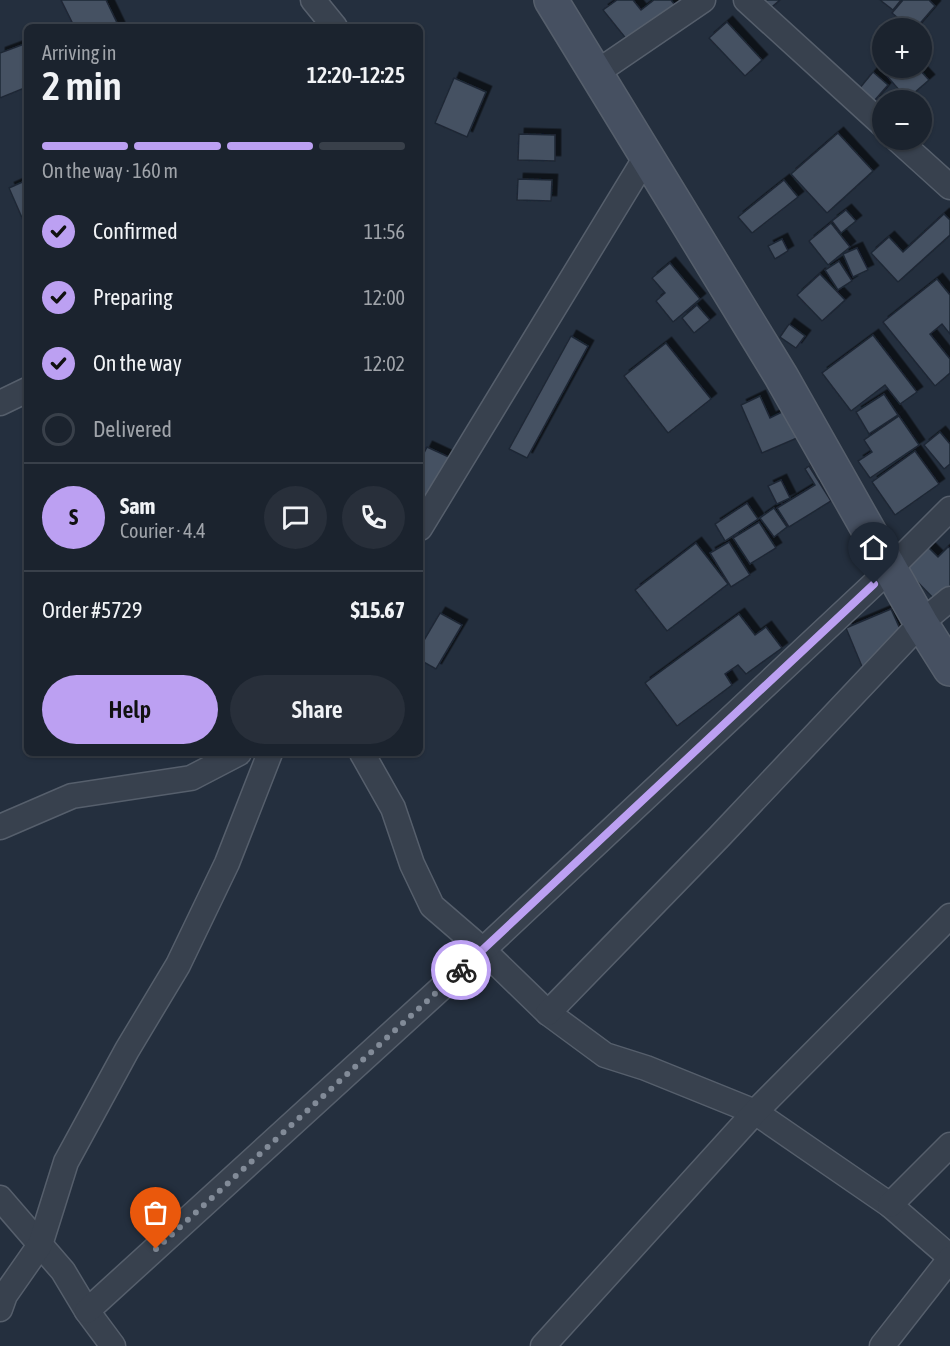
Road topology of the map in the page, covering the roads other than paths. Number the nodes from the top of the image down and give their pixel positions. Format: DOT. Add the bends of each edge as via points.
graph roads {
  1 [pos="313,0"];
  2 [pos="551,0"];
  3 [pos="703,0"];
  4 [pos="746,0"];
  5 [pos="333,24"];
  6 [pos="596,73"];
  7 [pos="872,115"];
  8 [pos="909,150"];
  9 [pos="646,157"];
  10 [pos="950,187"];
  11 [pos="24,391"];
  12 [pos="0,403"];
  13 [pos="950,509"];
  14 [pos="423,523"];
  15 [pos="891,568"];
  16 [pos="950,599"];
  17 [pos="921,623"];
  18 [pos="950,669"];
  19 [pos="233,756"];
  20 [pos="269,756"];
  21 [pos="364,756"];
  22 [pos="0,826"];
  23 [pos="950,916"];
  24 [pos="483,950"];
  25 [pos="548,1013"];
  26 [pos="755,1112"];
  27 [pos="950,1145"];
  28 [pos="0,1198"];
  29 [pos="890,1205"];
  30 [pos="40,1245"];
  31 [pos="950,1258"];
  32 [pos="0,1309"];
  33 [pos="87,1311"];
  34 [pos="113,1346"];
  35 [pos="543,1346"];
  36 [pos="882,1346"];
  1 -- 5 [label="street"];
  2 -- 6 [label="street"];
  3 -- 6 [label="street"];
  4 -- 7 [label="street"];
  6 -- 9 [label="street"];
  8 -- 10 [label="street"];
  9 -- 14 [label="street"];
  9 -- 15 [label="street" via="781,376"];
  11 -- 12 [label="street"];
  13 -- 15 [label="street"];
  15 -- 17 [label="street"];
  15 -- 24 [label="street"];
  16 -- 17 [label="street"];
  17 -- 18 [label="street"];
  17 -- 25 [label="street"];
  19 -- 22 [label="street" via="191,778 72,796"];
  20 -- 30 [label="street" via="227,863 178,965 66,1162"];
  21 -- 24 [label="street" via="393,808 412,864 432,906"];
  23 -- 26 [label="street"];
  24 -- 25 [label="street"];
  24 -- 33 [label="street"];
  25 -- 26 [label="street" via="605,1055"];
  26 -- 29 [label="street"];
  26 -- 35 [label="street"];
  27 -- 29 [label="street"];
  28 -- 30 [label="street"];
  29 -- 31 [label="street"];
  30 -- 32 [label="street" via="5,1295"];
  30 -- 33 [label="street" via="63,1271"];
  31 -- 36 [label="street"];
  33 -- 34 [label="street"];
}
